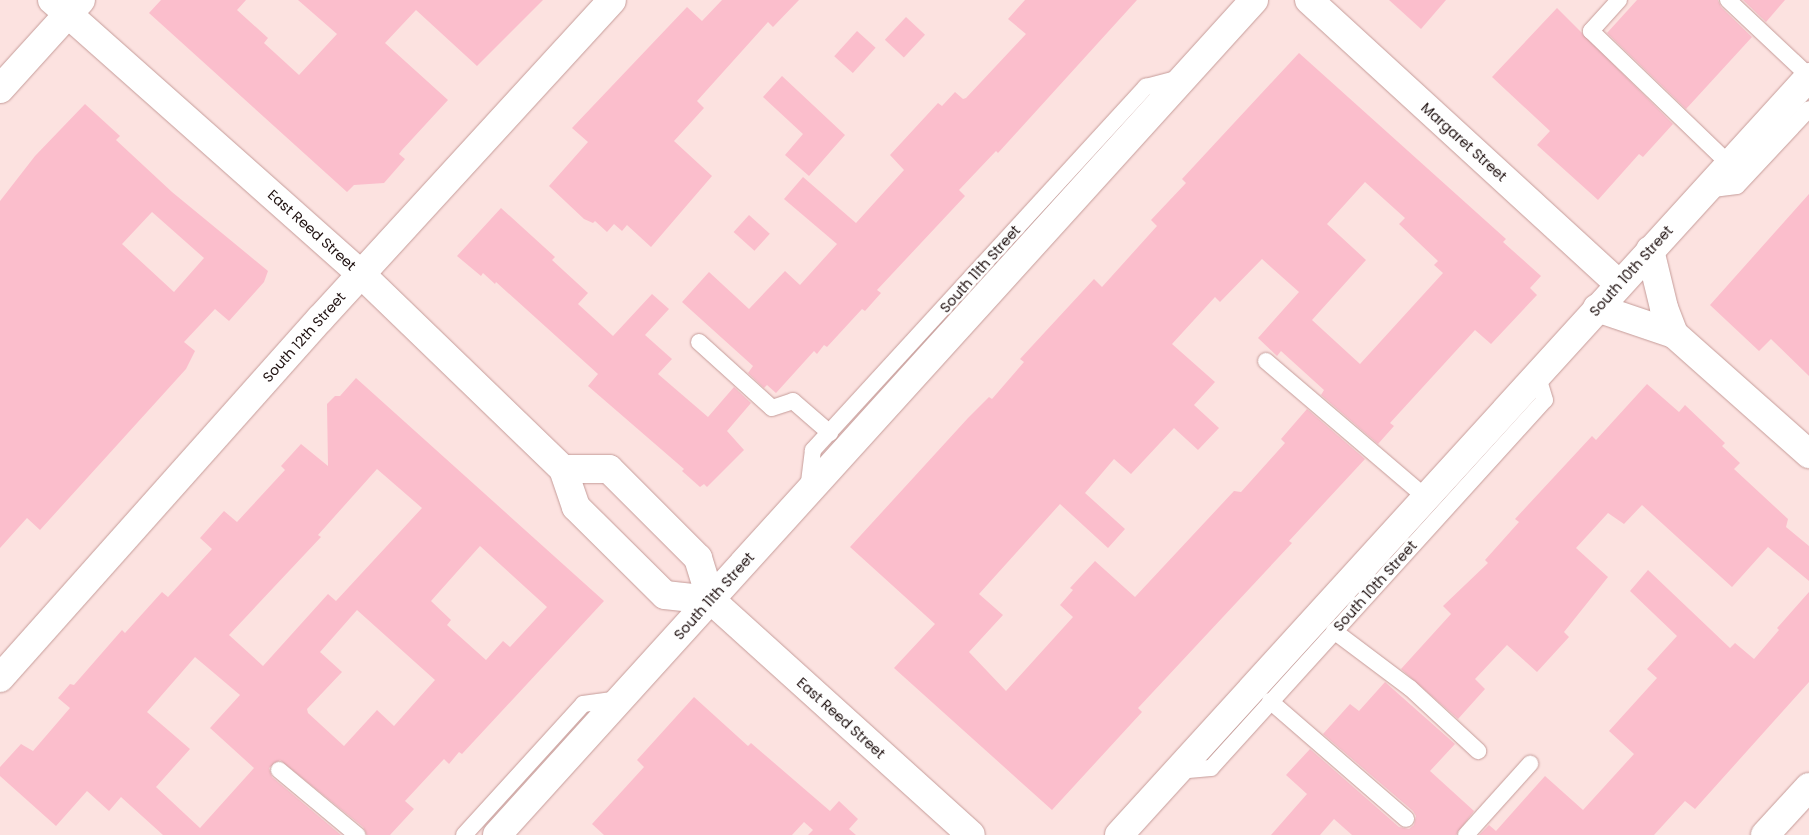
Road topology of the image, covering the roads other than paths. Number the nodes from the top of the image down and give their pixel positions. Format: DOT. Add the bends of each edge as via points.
graph roads {
  1 [pos="612,0"];
  2 [pos="1254,0"];
  3 [pos="1309,0"];
  4 [pos="1619,0"];
  5 [pos="1728,0"];
  6 [pos="67,5"];
  7 [pos="1187,76"];
  8 [pos="1809,77"];
  9 [pos="0,89"];
  10 [pos="1809,109"];
  11 [pos="1729,164"];
  12 [pos="1704,190"];
  13 [pos="1650,250"];
  14 [pos="361,274"];
  15 [pos="1618,283"];
  16 [pos="1597,308"];
  17 [pos="1674,334"];
  18 [pos="699,342"];
  19 [pos="1266,361"];
  20 [pos="1537,374"];
  21 [pos="830,433"];
  22 [pos="1809,454"];
  23 [pos="563,469"];
  24 [pos="807,493"];
  25 [pos="1425,497"];
  26 [pos="711,600"];
  27 [pos="1334,631"];
  28 [pos="0,678"];
  29 [pos="620,699"];
  30 [pos="1270,701"];
  31 [pos="1478,751"];
  32 [pos="1530,764"];
  33 [pos="279,770"];
  34 [pos="1177,771"];
  35 [pos="1809,787"];
  36 [pos="1406,820"];
  37 [pos="356,835"];
  38 [pos="464,835"];
  39 [pos="497,835"];
  40 [pos="971,835"];
  41 [pos="1119,835"];
  42 [pos="1466,835"];
  43 [pos="1765,835"];
  1 -- 14 [label="street, South 12th Street"];
  2 -- 7 [label="street, South 11th Street"];
  3 -- 15 [label="street, Margaret Street"];
  4 -- 11 [label="lane" via="1591,31"];
  5 -- 8 [label="lane"];
  6 -- 9 [label="street"];
  6 -- 14 [label="street, East Reed Street"];
  7 -- 21 [label="lane, South 11th Street" via="1146,86"];
  7 -- 24 [label="street, South 11th Street"];
  8 -- 11 [label="street, South 10th Street"];
  10 -- 12 [label="lane" via="1737,186"];
  11 -- 12 [label="street, South 10th Street"];
  12 -- 13 [label="street, South 10th Street"];
  13 -- 15 [label="street, South 10th Street"];
  13 -- 17 [label="street"];
  14 -- 23 [label="street, East Reed Street"];
  14 -- 28 [label="street, South 12th Street"];
  15 -- 16 [label="street, South 10th Street"];
  16 -- 17 [label="street"];
  16 -- 20 [label="street, South 10th Street"];
  17 -- 22 [label="street"];
  18 -- 21 [label="lane" via="772,408 793,401"];
  19 -- 25 [label="lane"];
  20 -- 25 [label="street, South 10th Street"];
  20 -- 27 [label="lane, South 10th Street" via="1545,400"];
  21 -- 24 [label="lane, South 11th Street" via="813,450"];
  23 -- 26 [label="street, East Reed Street" via="576,507 665,595"];
  23 -- 26 [label="street" via="609,469 698,558"];
  24 -- 26 [label="street, South 11th Street"];
  25 -- 34 [label="street, South 10th Street"];
  26 -- 29 [label="street, South 11th Street"];
  26 -- 40 [label="street, East Reed Street"];
  27 -- 30 [label="lane, South 10th Street"];
  27 -- 31 [label="lane" via="1410,688"];
  29 -- 38 [label="lane" via="583,704"];
  29 -- 39 [label="street, South 11th Street"];
  30 -- 34 [label="lane, South 10th Street" via="1211,768"];
  30 -- 36 [label="lane"];
  32 -- 42 [label="lane"];
  33 -- 37 [label="lane"];
  34 -- 41 [label="street, South 10th Street"];
  35 -- 43 [label="street"];
}
